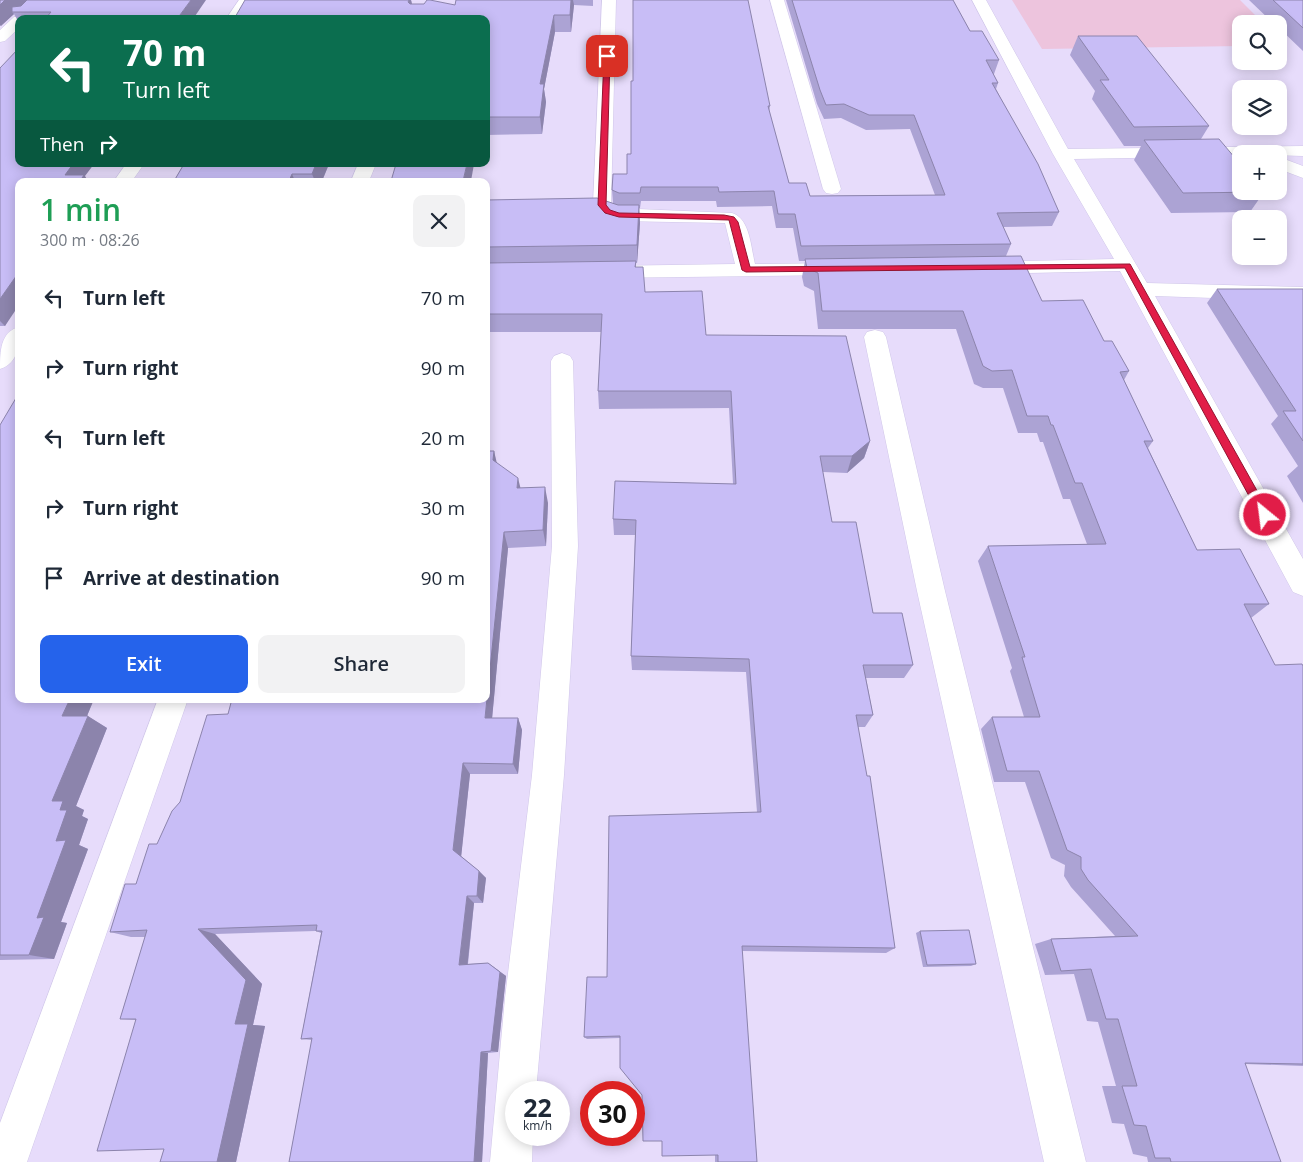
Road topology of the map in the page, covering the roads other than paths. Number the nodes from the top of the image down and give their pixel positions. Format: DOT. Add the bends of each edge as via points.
graph roads {
  1 [pos="246,0"];
  2 [pos="609,0"];
  3 [pos="777,0"];
  4 [pos="979,0"];
  5 [pos="236,15"];
  6 [pos="15,23"];
  7 [pos="0,38"];
  8 [pos="1287,151"];
  9 [pos="1303,151"];
  10 [pos="1232,152"];
  11 [pos="1062,154"];
  12 [pos="1287,166"];
  13 [pos="133,167"];
  14 [pos="1303,173"];
  15 [pos="125,178"];
  16 [pos="832,188"];
  17 [pos="1127,265"];
  18 [pos="970,268"];
  19 [pos="863,269"];
  20 [pos="746,270"];
  21 [pos="591,272"];
  22 [pos="1140,289"];
  23 [pos="1303,294"];
  24 [pos="875,337"];
  25 [pos="15,340"];
  26 [pos="0,361"];
  27 [pos="562,361"];
  28 [pos="1303,584"];
  29 [pos="172,703"];
  30 [pos="517,1081"];
  31 [pos="512,1146"];
  32 [pos="6,1162"];
  33 [pos="511,1162"];
  34 [pos="1065,1162"];
  1 -- 5 [label="street"];
  2 -- 20 [label="street" via="602,205 608,212 619,215 732,219"];
  3 -- 16 [label="street"];
  4 -- 11 [label="street"];
  6 -- 7 [label="street"];
  8 -- 9 [label="street"];
  10 -- 11 [label="street"];
  11 -- 17 [label="street"];
  12 -- 14 [label="street"];
  13 -- 15 [label="street"];
  17 -- 18 [label="street"];
  17 -- 22 [label="street"];
  19 -- 20 [label="street"];
  20 -- 21 [label="street"];
  22 -- 23 [label="street"];
  22 -- 28 [label="street"];
  24 -- 34 [label="street"];
  25 -- 26 [label="street"];
  27 -- 30 [label="street" via="565,546 548,775"];
  29 -- 32 [label="street"];
  31 -- 33 [label="street"];
}
